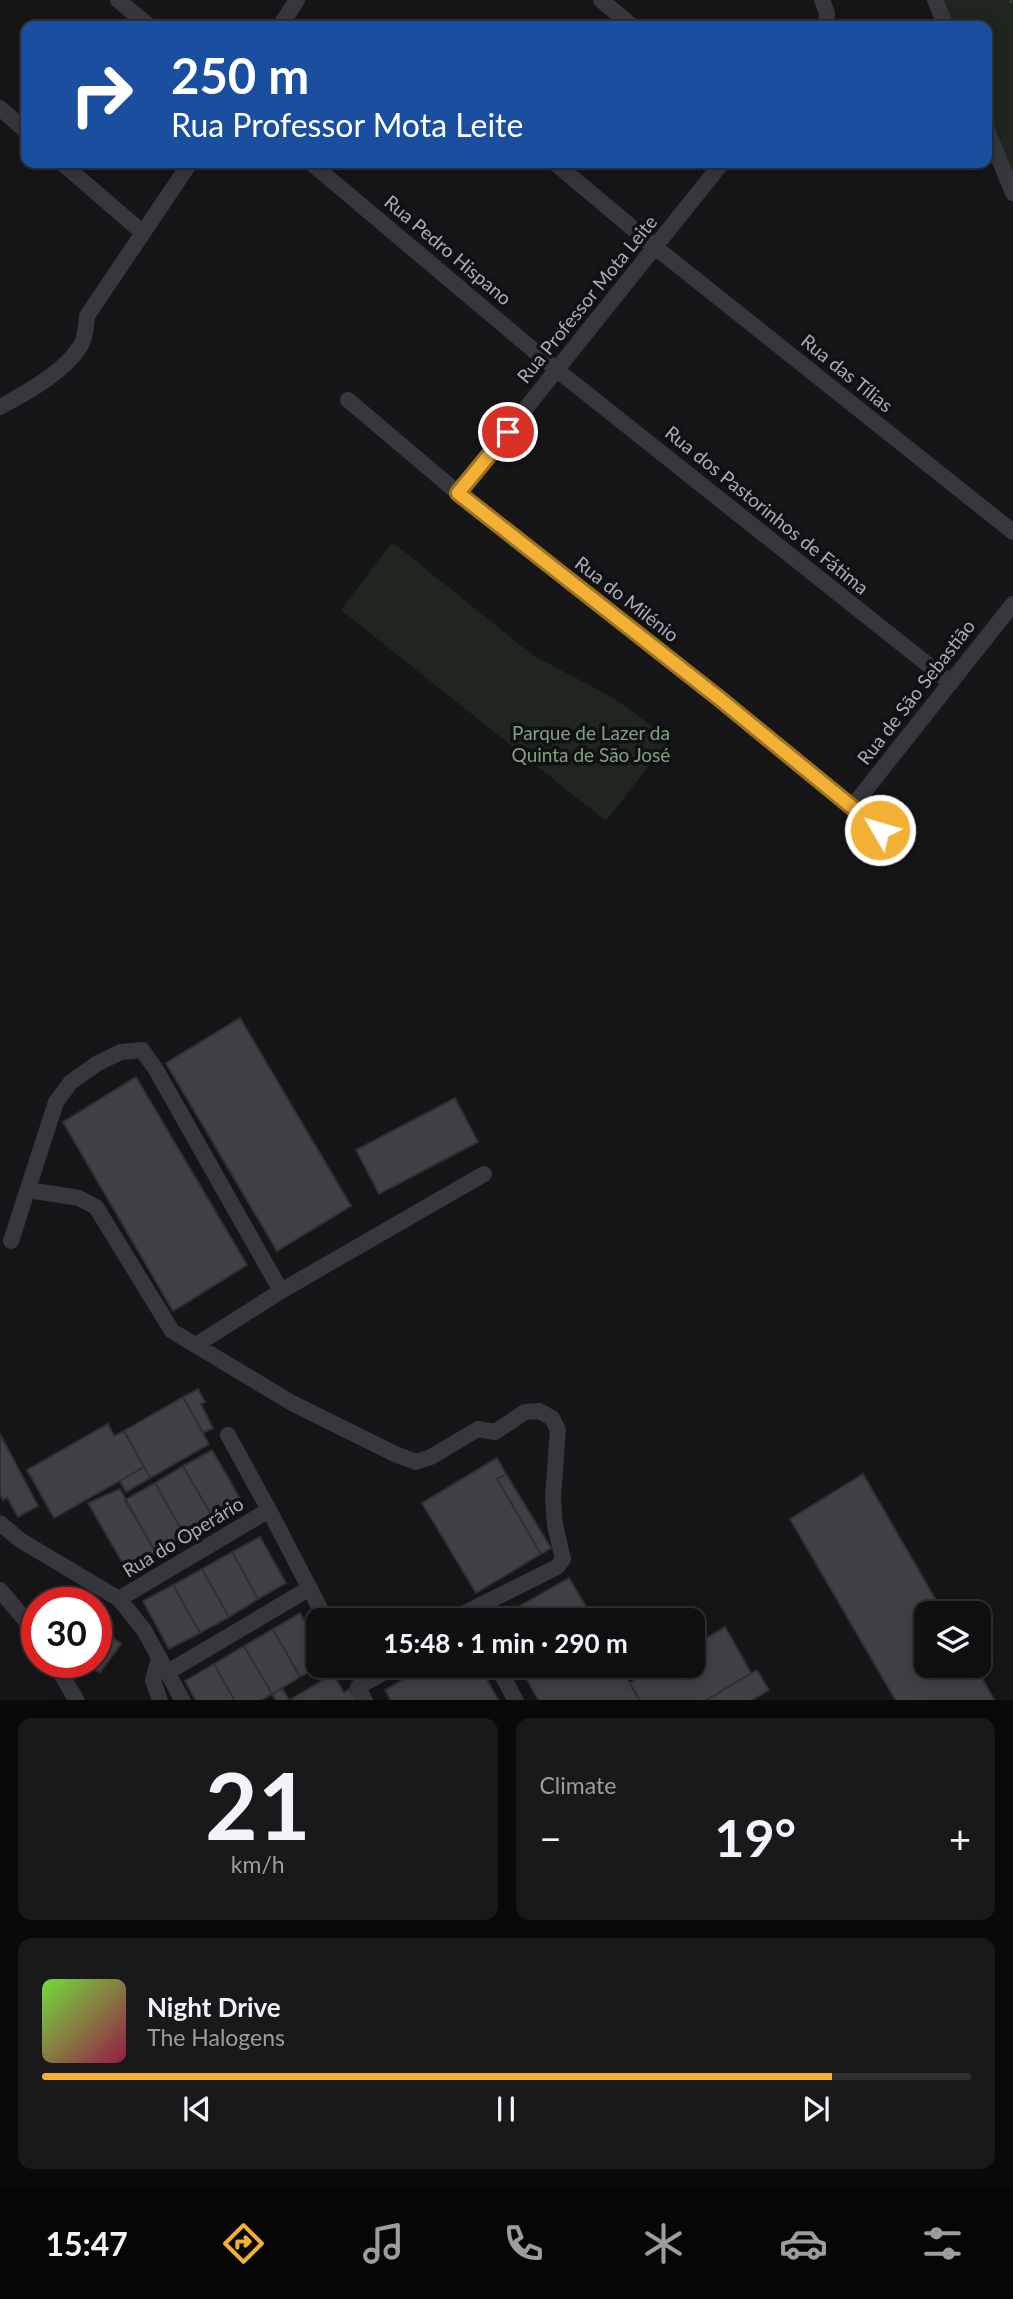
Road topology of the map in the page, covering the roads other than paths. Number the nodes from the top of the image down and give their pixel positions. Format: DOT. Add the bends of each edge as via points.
graph roads {
  1 [pos="118,0"];
  2 [pos="297,0"];
  3 [pos="601,0"];
  4 [pos="822,0"];
  5 [pos="935,0"];
  6 [pos="143,21"];
  7 [pos="283,21"];
  8 [pos="626,21"];
  9 [pos="826,21"];
  10 [pos="944,21"];
  11 [pos="0,108"];
  12 [pos="21,127"];
  13 [pos="992,142"];
  14 [pos="68,168"];
  15 [pos="187,168"];
  16 [pos="317,168"];
  17 [pos="561,168"];
  18 [pos="718,168"];
  19 [pos="1013,193"];
  20 [pos="143,233"];
  21 [pos="655,247"];
  22 [pos="557,370"];
  23 [pos="348,400"];
  24 [pos="0,407"];
  25 [pos="458,493"];
  26 [pos="1013,532"];
  27 [pos="1013,604"];
  28 [pos="951,683"];
  29 [pos="852,807"];
  30 [pos="880,830"];
  31 [pos="484,1174"];
  32 [pos="28,1189"];
  33 [pos="11,1241"];
  34 [pos="281,1291"];
  35 [pos="196,1345"];
  36 [pos="228,1435"];
  37 [pos="269,1510"];
  38 [pos="0,1523"];
  39 [pos="310,1588"];
  40 [pos="0,1590"];
  41 [pos="119,1599"];
  42 [pos="320,1608"];
  43 [pos="475,1608"];
  44 [pos="21,1615"];
  45 [pos="164,1665"];
  46 [pos="64,1678"];
  47 [pos="374,1678"];
  48 [pos="503,1678"];
  49 [pos="77,1700"];
  50 [pos="159,1700"];
  51 [pos="183,1700"];
  52 [pos="365,1700"];
  53 [pos="516,1700"];
  1 -- 6 [label="street"];
  2 -- 7 [label="street"];
  3 -- 8 [label="street"];
  4 -- 9 [label="street"];
  5 -- 10 [label="street"];
  11 -- 12 [label="street"];
  13 -- 19 [label="street"];
  14 -- 20 [label="street"];
  15 -- 20 [label="street"];
  16 -- 22 [label="street, Rua Pedro Hispano"];
  17 -- 21 [label="street, Rua das Tílias"];
  18 -- 21 [label="street, Rua Professor Mota Leite"];
  20 -- 24 [label="street" via="88,316 82,342 61,367"];
  21 -- 22 [label="street, Rua Professor Mota Leite"];
  21 -- 26 [label="street, Rua das Tílias"];
  22 -- 25 [label="street, Rua Professor Mota Leite"];
  22 -- 28 [label="street, Rua dos Pastorinhos de Fátima"];
  23 -- 25 [label="street, Rua do Milénio"];
  25 -- 29 [label="street, Rua do Milénio"];
  27 -- 28 [label="street, Rua de São Sebastião"];
  28 -- 29 [label="street, Rua de São Sebastião"];
  29 -- 30 [label="street, Rua do Milénio"];
  31 -- 34 [label="street"];
  32 -- 33 [label="street"];
  32 -- 34 [label="street" via="56,1102 71,1082 121,1052 142,1050"];
  32 -- 35 [label="street" via="79,1198 96,1207 164,1320 172,1331"];
  34 -- 35 [label="street"];
  35 -- 43 [label="street" via="292,1403 416,1462 478,1429 495,1432 525,1412 539,1411 552,1418 558,1430 555,1525 563,1559 557,1567"];
  36 -- 37 [label="street, Rua do Operário"];
  37 -- 39 [label="street, Rua do Operário"];
  37 -- 41 [label="street, Rua do Operário"];
  38 -- 41 [label="street" via="20,1540"];
  39 -- 42 [label="street, Rua do Operário"];
  39 -- 45 [label="street"];
  40 -- 44 [label="street"];
  41 -- 45 [label="street"];
  45 -- 50 [label="street" via="153,1680"];
  45 -- 51 [label="street"];
  46 -- 49 [label="street"];
  47 -- 52 [label="street" via="358,1687"];
  48 -- 53 [label="street"];
}
